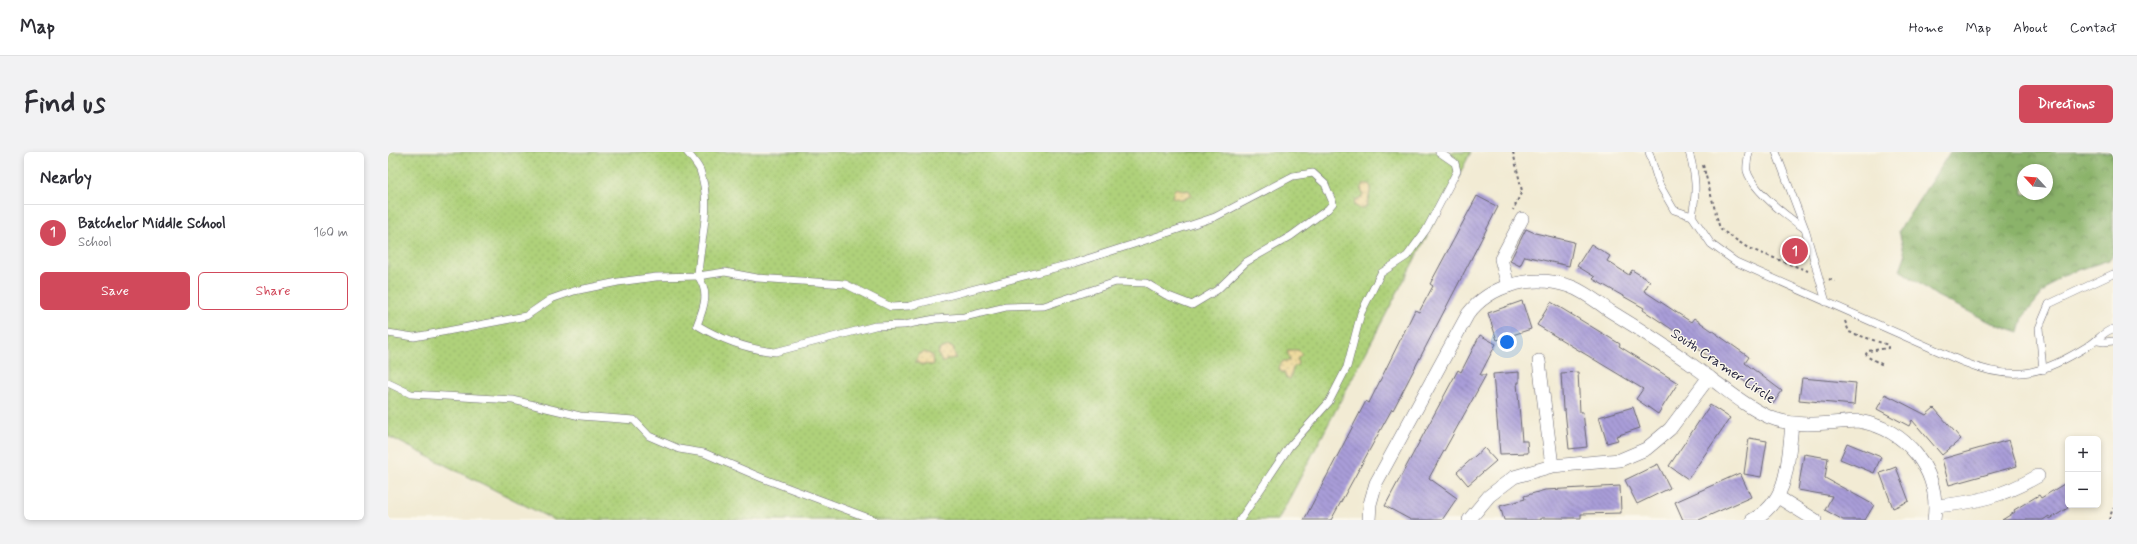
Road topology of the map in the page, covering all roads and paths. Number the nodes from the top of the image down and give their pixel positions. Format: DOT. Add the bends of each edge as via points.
graph roads {
  1 [pos="687,152"];
  2 [pos="1438,152"];
  3 [pos="1513,152"];
  4 [pos="1649,152"];
  5 [pos="1689,152"];
  6 [pos="1749,152"];
  7 [pos="1776,152"];
  8 [pos="1702,158"];
  9 [pos="1692,216"];
  10 [pos="1522,219"];
  11 [pos="1805,229"];
  12 [pos="2113,274"];
  13 [pos="1818,275"];
  14 [pos="698,276"];
  15 [pos="1835,282"];
  16 [pos="1508,286"];
  17 [pos="1826,302"];
  18 [pos="1845,321"];
  19 [pos="2113,329"];
  20 [pos="388,333"];
  21 [pos="2113,340"];
  22 [pos="2098,341"];
  23 [pos="1540,361"];
  24 [pos="1883,365"];
  25 [pos="2043,370"];
  26 [pos="1709,377"];
  27 [pos="388,383"];
  28 [pos="1792,424"];
  29 [pos="1552,466"];
  30 [pos="2038,476"];
  31 [pos="1778,497"];
  32 [pos="1935,506"];
  33 [pos="2113,508"];
  34 [pos="874,520"];
  35 [pos="1240,520"];
  36 [pos="1369,520"];
  37 [pos="1469,520"];
  38 [pos="1752,520"];
  39 [pos="1815,520"];
  40 [pos="1934,520"];
  41 [pos="2109,520"];
  1 -- 14 [label="lane" via="699,169 706,197 705,234"];
  2 -- 35 [label="lane" via="1455,163 1457,171 1426,230 1407,256 1381,273 1361,313 1347,366 1329,402 1289,446"];
  3 -- 10 [label="path" via="1522,191 1510,217"];
  4 -- 9 [label="lane" via="1659,184 1674,210"];
  5 -- 9 [label="lane" via="1694,168 1696,192"];
  6 -- 11 [label="lane" via="1747,170 1759,189 1779,210"];
  7 -- 11 [label="lane"];
  8 -- 13 [label="path" via="1720,229 1748,248"];
  9 -- 17 [label="lane" via="1711,244 1729,257"];
  10 -- 16 [label="street" via="1501,259"];
  11 -- 13 [label="lane"];
  12 -- 25 [label="lane" via="2049,304 2039,328"];
  13 -- 15 [label="path"];
  13 -- 17 [label="lane"];
  14 -- 14 [label="lane" via="704,284 706,301 697,325 734,344 775,352 875,326 964,317 1006,307 1044,306 1116,282 1146,283 1166,295 1192,305 1217,290 1246,262 1291,236 1333,203 1325,184 1313,173 1293,176 1215,217 1074,263 909,306 891,307 844,284 757,278 725,272"];
  14 -- 20 [label="lane" via="656,277 574,291 551,299 526,316 442,332 414,337"];
  16 -- 26 [label="street, South Cramer Circle" via="1519,282 1541,281 1570,287 1654,338"];
  16 -- 36 [label="street, South Cramer Circle" via="1481,299 1468,314 1376,483"];
  17 -- 25 [label="lane" via="1982,369 2011,374"];
  18 -- 24 [label="path" via="1849,332 1888,345 1888,348 1868,351 1866,354"];
  19 -- 22 [label="lane" via="2103,333"];
  21 -- 22 [label="lane"];
  22 -- 25 [label="lane"];
  23 -- 29 [label="street"];
  26 -- 28 [label="street, South Cramer Circle" via="1757,411"];
  26 -- 29 [label="street" via="1670,429 1646,448 1620,460"];
  27 -- 34 [label="lane" via="411,394 513,400 580,416 634,420 650,436 679,449 704,453"];
  28 -- 31 [label="street" via="1785,479"];
  28 -- 32 [label="street, South Cramer Circle" via="1858,421 1890,431 1910,446 1923,463 1932,482"];
  29 -- 37 [label="street" via="1524,474 1504,484 1482,503"];
  30 -- 32 [label="street" via="1992,498 1966,504"];
  31 -- 38 [label="street" via="1766,512"];
  31 -- 39 [label="street"];
  32 -- 40 [label="street, South Cramer Circle"];
  33 -- 41 [label="path"];
}
